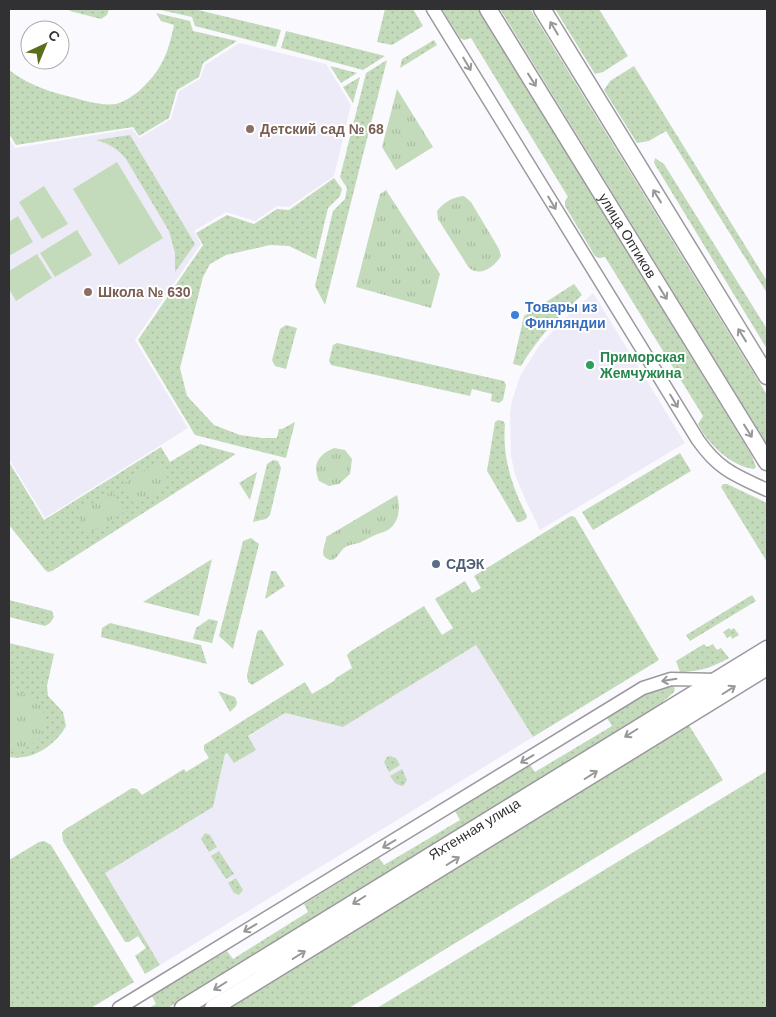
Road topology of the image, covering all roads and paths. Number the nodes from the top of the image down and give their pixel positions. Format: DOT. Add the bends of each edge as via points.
graph roads {
  1 [pos="433,9"];
  2 [pos="488,9"];
  3 [pos="542,9"];
  4 [pos="767,376"];
  5 [pos="767,462"];
  6 [pos="767,490"];
  7 [pos="767,649"];
  8 [pos="767,667"];
  9 [pos="717,680"];
  10 [pos="119,1008"];
  11 [pos="183,1008"];
  12 [pos="213,1008"];
  1 -- 6 [label="street, one-way" via="707,453 720,466"];
  2 -- 5 [label="street, улица Оптиков, one-way"];
  4 -- 3 [label="street, one-way"];
  7 -- 9 [label="street, Яхтенная улица"];
  12 -- 8 [label="street, Яхтенная улица, one-way"];
  9 -- 10 [label="street, one-way" via="671,679 643,688"];
  9 -- 11 [label="street, Яхтенная улица, one-way"];
}
